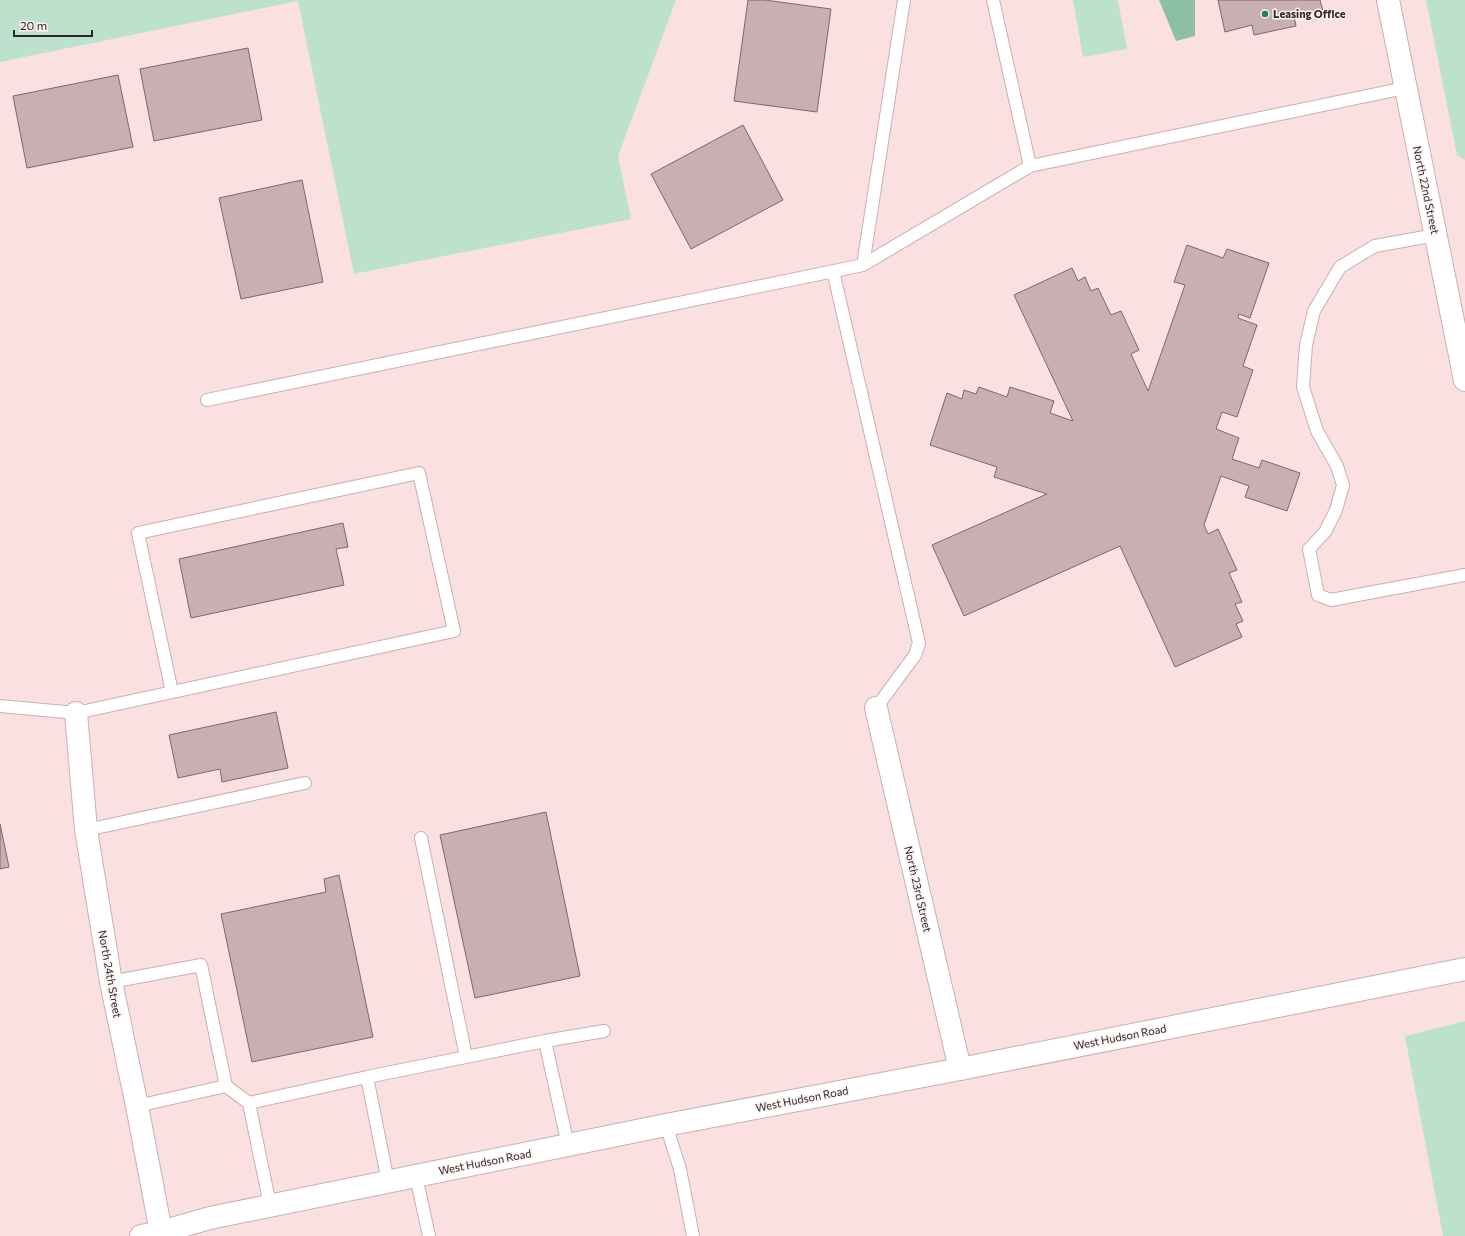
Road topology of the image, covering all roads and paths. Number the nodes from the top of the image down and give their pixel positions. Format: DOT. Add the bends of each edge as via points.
graph roads {
  1 [pos="904,0"];
  2 [pos="993,0"];
  3 [pos="1388,0"];
  4 [pos="1405,88"];
  5 [pos="1030,166"];
  6 [pos="1436,235"];
  7 [pos="863,265"];
  8 [pos="833,271"];
  9 [pos="1465,380"];
  10 [pos="207,400"];
  11 [pos="1465,575"];
  12 [pos="172,692"];
  13 [pos="0,706"];
  14 [pos="876,708"];
  15 [pos="76,713"];
  16 [pos="305,784"];
  17 [pos="86,830"];
  18 [pos="421,838"];
  19 [pos="1465,969"];
  20 [pos="111,982"];
  21 [pos="604,1031"];
  22 [pos="545,1041"];
  23 [pos="466,1057"];
  24 [pos="960,1069"];
  25 [pos="367,1077"];
  26 [pos="226,1086"];
  27 [pos="249,1103"];
  28 [pos="137,1106"];
  29 [pos="666,1125"];
  30 [pos="568,1145"];
  31 [pos="416,1176"];
  32 [pos="388,1182"];
  33 [pos="270,1205"];
  34 [pos="151,1234"];
  35 [pos="428,1236"];
  36 [pos="692,1236"];
  1 -- 7 [label="lane"];
  2 -- 5 [label="lane"];
  3 -- 4 [label="main road, North 22nd Street"];
  4 -- 5 [label="lane"];
  4 -- 6 [label="main road, North 22nd Street"];
  5 -- 7 [label="lane"];
  6 -- 9 [label="main road, North 22nd Street"];
  6 -- 11 [label="lane" via="1375,246 1340,267 1314,310 1306,345 1304,387 1317,431 1337,466 1343,485 1336,510 1325,532 1309,548 1318,596 1331,600"];
  7 -- 8 [label="lane"];
  8 -- 10 [label="lane"];
  8 -- 14 [label="lane" via="919,643 915,655"];
  12 -- 12 [label="lane" via="454,631 419,474 138,533"];
  12 -- 15 [label="lane"];
  13 -- 15 [label="lane"];
  14 -- 24 [label="main road, North 23rd Street"];
  15 -- 17 [label="main road, North 24th Street"];
  16 -- 17 [label="lane"];
  17 -- 20 [label="main road, North 24th Street"];
  18 -- 23 [label="lane"];
  19 -- 24 [label="main road, West Hudson Road"];
  20 -- 26 [label="lane" via="201,965"];
  20 -- 28 [label="main road, North 24th Street"];
  21 -- 22 [label="lane"];
  22 -- 23 [label="lane"];
  22 -- 30 [label="lane"];
  23 -- 25 [label="lane"];
  24 -- 29 [label="main road, West Hudson Road"];
  25 -- 27 [label="lane"];
  25 -- 32 [label="lane"];
  26 -- 27 [label="lane"];
  26 -- 28 [label="lane"];
  27 -- 33 [label="lane"];
  28 -- 34 [label="main road, North 24th Street"];
  29 -- 30 [label="main road, West Hudson Road"];
  29 -- 36 [label="lane" via="680,1169"];
  30 -- 31 [label="main road, West Hudson Road"];
  31 -- 32 [label="main road, West Hudson Road"];
  31 -- 35 [label="lane"];
  32 -- 33 [label="main road, West Hudson Road"];
  33 -- 34 [label="main road, West Hudson Road"];
}
